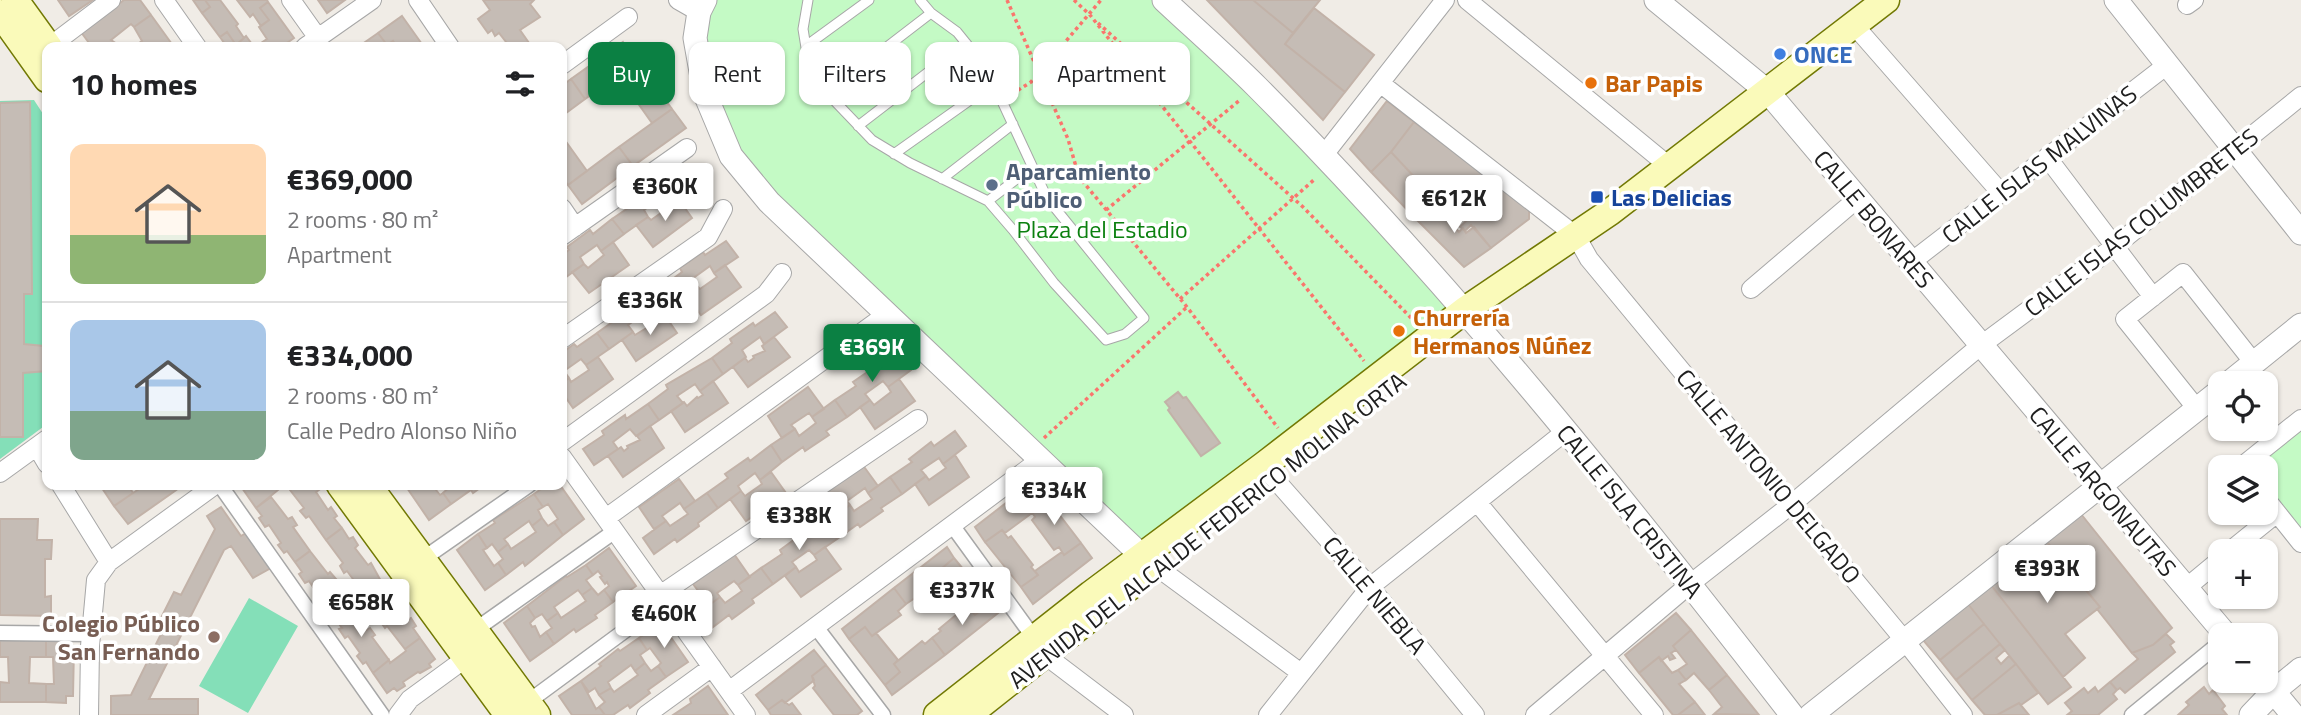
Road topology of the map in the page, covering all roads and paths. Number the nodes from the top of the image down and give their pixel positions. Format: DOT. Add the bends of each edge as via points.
graph roads {
  1 [pos="15,0"];
  2 [pos="111,0"];
  3 [pos="163,0"];
  4 [pos="291,0"];
  5 [pos="372,0"];
  6 [pos="418,0"];
  7 [pos="678,0"];
  8 [pos="808,0"];
  9 [pos="869,0"];
  10 [pos="920,0"];
  11 [pos="1006,0"];
  12 [pos="1074,0"];
  13 [pos="1101,0"];
  14 [pos="1164,0"];
  15 [pos="1445,0"];
  16 [pos="1466,0"];
  17 [pos="1656,0"];
  18 [pos="1886,0"];
  19 [pos="2116,0"];
  20 [pos="702,6"];
  21 [pos="0,13"];
  22 [pos="931,13"];
  23 [pos="1090,15"];
  24 [pos="628,17"];
  25 [pos="1854,25"];
  26 [pos="45,42"];
  27 [pos="56,42"];
  28 [pos="193,42"];
  29 [pos="312,42"];
  30 [pos="313,42"];
  31 [pos="447,42"];
  32 [pos="805,42"];
  33 [pos="811,42"];
  34 [pos="893,42"];
  35 [pos="965,42"];
  36 [pos="1066,42"];
  37 [pos="1033,60"];
  38 [pos="567,61"];
  39 [pos="2167,65"];
  40 [pos="42,72"];
  41 [pos="925,75"];
  42 [pos="1380,83"];
  43 [pos="1768,92"];
  44 [pos="2301,96"];
  45 [pos="1244,97"];
  46 [pos="838,105"];
  47 [pos="963,105"];
  48 [pos="1004,105"];
  49 [pos="1053,105"];
  50 [pos="1013,124"];
  51 [pos="1211,124"];
  52 [pos="858,126"];
  53 [pos="1189,142"];
  54 [pos="687,148"];
  55 [pos="2234,150"];
  56 [pos="894,154"];
  57 [pos="2047,157"];
  58 [pos="1032,167"];
  59 [pos="1320,167"];
  60 [pos="1670,167"];
  61 [pos="942,179"];
  62 [pos="2001,193"];
  63 [pos="1293,198"];
  64 [pos="1857,200"];
  65 [pos="988,201"];
  66 [pos="723,209"];
  67 [pos="1106,210"];
  68 [pos="2297,219"];
  69 [pos="1258,229"];
  70 [pos="568,232"];
  71 [pos="1576,236"];
  72 [pos="2115,246"];
  73 [pos="1910,263"];
  74 [pos="782,273"];
  75 [pos="1751,289"];
  76 [pos="2153,297"];
  77 [pos="1180,299"];
  78 [pos="1187,307"];
  79 [pos="887,314"];
  80 [pos="1470,316"];
  81 [pos="1417,324"];
  82 [pos="2301,325"];
  83 [pos="567,336"];
  84 [pos="1980,346"];
  85 [pos="1365,363"];
  86 [pos="2254,363"];
  87 [pos="2244,371"];
  88 [pos="2208,400"];
  89 [pos="2197,409"];
  90 [pos="918,419"];
  91 [pos="2301,419"];
  92 [pos="1278,428"];
  93 [pos="1566,431"];
  94 [pos="42,443"];
  95 [pos="1042,448"];
  96 [pos="567,451"];
  97 [pos="2256,455"];
  98 [pos="567,462"];
  99 [pos="0,473"];
  100 [pos="1272,476"];
  101 [pos="2100,488"];
  102 [pos="64,490"];
  103 [pos="204,490"];
  104 [pos="210,490"];
  105 [pos="344,490"];
  106 [pos="371,490"];
  107 [pos="522,490"];
  108 [pos="1477,502"];
  109 [pos="1791,504"];
  110 [pos="2278,514"];
  111 [pos="610,524"];
  112 [pos="952,525"];
  113 [pos="2254,525"];
  114 [pos="2241,539"];
  115 [pos="2301,543"];
  116 [pos="433,552"];
  117 [pos="1149,561"];
  118 [pos="109,562"];
  119 [pos="2208,570"];
  120 [pos="1690,584"];
  121 [pos="1370,587"];
  122 [pos="2186,588"];
  123 [pos="663,598"];
  124 [pos="2216,623"];
  125 [pos="816,627"];
  126 [pos="0,633"];
  127 [pos="91,634"];
  128 [pos="1905,641"];
  129 [pos="475,644"];
  130 [pos="1040,647"];
  131 [pos="2208,653"];
  132 [pos="1605,656"];
  133 [pos="712,667"];
  134 [pos="2301,669"];
  135 [pos="1301,674"];
  136 [pos="2278,681"];
  137 [pos="729,691"];
  138 [pos="2265,693"];
  139 [pos="2275,693"];
  140 [pos="524,711"];
  141 [pos="89,715"];
  142 [pos="382,715"];
  143 [pos="398,715"];
  144 [pos="646,715"];
  145 [pos="746,715"];
  146 [pos="883,715"];
  147 [pos="937,715"];
  148 [pos="968,715"];
  149 [pos="1124,715"];
  150 [pos="1268,715"];
  151 [pos="1475,715"];
  152 [pos="1535,715"];
  153 [pos="1654,715"];
  154 [pos="1791,715"];
  155 [pos="1811,715"];
  156 [pos="1963,715"];
  157 [pos="2132,715"];
  158 [pos="2251,715"];
  159 [pos="2292,715"];
  1 -- 26 [label="main road"];
  2 -- 27 [label="street"];
  3 -- 28 [label="street"];
  4 -- 29 [label="street"];
  5 -- 30 [label="street"];
  6 -- 31 [label="street"];
  7 -- 20 [label="street"];
  8 -- 32 [label="lane"];
  9 -- 33 [label="lane"];
  10 -- 22 [label="lane"];
  11 -- 37 [label="path"];
  12 -- 23 [label="path"];
  13 -- 23 [label="path"];
  14 -- 59 [label="street, CALLE ISLA CRISTINA" via="1256,86"];
  15 -- 42 [label="street"];
  16 -- 60 [label="street"];
  17 -- 43 [label="street, CALLE BONARES"];
  18 -- 25 [label="main road, AVENIDA DEL ALCALDE FEDERICO MOLINA ORTA"];
  19 -- 39 [label="street"];
  20 -- 79 [label="street" via="695,38 705,94 731,156 769,202"];
  21 -- 40 [label="main road"];
  22 -- 34 [label="lane"];
  22 -- 35 [label="lane"];
  23 -- 36 [label="path"];
  23 -- 51 [label="path"];
  23 -- 53 [label="path"];
  24 -- 38 [label="street"];
  25 -- 43 [label="main road, AVENIDA DEL ALCALDE FEDERICO MOLINA ORTA"];
  25 -- 62 [label="street"];
  39 -- 55 [label="street"];
  39 -- 57 [label="street, CALLE ISLAS MALVINAS"];
  41 -- 52 [label="lane"];
  42 -- 59 [label="street"];
  42 -- 71 [label="street"];
  43 -- 60 [label="main road, AVENIDA DEL ALCALDE FEDERICO MOLINA ORTA"];
  43 -- 64 [label="street, CALLE BONARES"];
  44 -- 55 [label="street, CALLE ISLAS COLUMBRETES"];
  45 -- 51 [label="path"];
  46 -- 52 [label="lane"];
  47 -- 56 [label="lane"];
  48 -- 50 [label="lane"];
  49 -- 67 [label="path" via="1079,177"];
  50 -- 58 [label="lane"];
  50 -- 61 [label="lane"];
  51 -- 53 [label="path"];
  51 -- 63 [label="path"];
  52 -- 56 [label="lane"];
  53 -- 67 [label="path"];
  53 -- 69 [label="path"];
  54 -- 70 [label="street"];
  55 -- 68 [label="street"];
  55 -- 72 [label="street, CALLE ISLAS COLUMBRETES"];
  56 -- 61 [label="lane"];
  57 -- 62 [label="street, CALLE ISLAS MALVINAS"];
  57 -- 72 [label="street"];
  58 -- 65 [label="lane"];
  58 -- 65 [label="lane" via="1047,198 1144,318 1125,334 1106,340"];
  59 -- 63 [label="path"];
  59 -- 80 [label="street, CALLE ISLA CRISTINA"];
  60 -- 71 [label="main road, AVENIDA DEL ALCALDE FEDERICO MOLINA ORTA"];
  61 -- 65 [label="lane"];
  62 -- 73 [label="street, CALLE ISLAS MALVINAS"];
  63 -- 69 [label="path"];
  63 -- 81 [label="path"];
  64 -- 73 [label="street, CALLE BONARES"];
  64 -- 75 [label="street"];
  66 -- 83 [label="street" via="708,237"];
  67 -- 77 [label="path"];
  69 -- 77 [label="path"];
  69 -- 85 [label="path"];
  71 -- 80 [label="main road, AVENIDA DEL ALCALDE FEDERICO MOLINA ORTA"];
  71 -- 109 [label="street, CALLE ANTONIO DELGADO" via="1589,259"];
  72 -- 76 [label="street"];
  72 -- 84 [label="street, CALLE ISLAS COLUMBRETES"];
  73 -- 84 [label="street, CALLE BONARES"];
  74 -- 96 [label="street" via="766,295"];
  76 -- 86 [label="street" via="2183,273"];
  76 -- 89 [label="street" via="2125,319"];
  77 -- 78 [label="path"];
  78 -- 92 [label="path"];
  78 -- 95 [label="path"];
  79 -- 95 [label="street"];
  79 -- 111 [label="street"];
  80 -- 93 [label="street, CALLE ISLA CRISTINA"];
  80 -- 100 [label="main road, AVENIDA DEL ALCALDE FEDERICO MOLINA ORTA" via="1444,348"];
  80 -- 117 [label="main road, AVENIDA DEL ALCALDE FEDERICO MOLINA ORTA" via="1275,457"];
  82 -- 86 [label="street"];
  84 -- 101 [label="street, CALLE ARGONAUTAS"];
  84 -- 109 [label="street, CALLE ISLAS COLUMBRETES"];
  86 -- 87 [label="street"];
  88 -- 89 [label="street"];
  89 -- 101 [label="street"];
  90 -- 123 [label="street"];
  91 -- 97 [label="street"];
  93 -- 108 [label="street"];
  93 -- 120 [label="street, CALLE ISLA CRISTINA"];
  94 -- 99 [label="street"];
  95 -- 112 [label="street"];
  95 -- 117 [label="street"];
  98 -- 111 [label="street"];
  100 -- 117 [label="main road, AVENIDA DEL ALCALDE FEDERICO MOLINA ORTA"];
  100 -- 121 [label="street, CALLE NIEBLA"];
  101 -- 122 [label="street, CALLE ARGONAUTAS"];
  101 -- 128 [label="street"];
  102 -- 118 [label="street"];
  103 -- 118 [label="street"];
  104 -- 142 [label="street"];
  105 -- 129 [label="main road"];
  106 -- 129 [label="main road"];
  107 -- 116 [label="street"];
  108 -- 121 [label="street"];
  108 -- 132 [label="street"];
  109 -- 120 [label="street, CALLE ISLAS COLUMBRETES"];
  109 -- 128 [label="street, CALLE ANTONIO DELGADO"];
  110 -- 115 [label="street"];
  111 -- 123 [label="street"];
  111 -- 129 [label="street"];
  112 -- 125 [label="street"];
  112 -- 130 [label="street"];
  113 -- 114 [label="street"];
  117 -- 130 [label="main road, AVENIDA DEL ALCALDE FEDERICO MOLINA ORTA"];
  117 -- 135 [label="street"];
  118 -- 127 [label="street" via="96,580"];
  119 -- 122 [label="street"];
  120 -- 132 [label="street, CALLE ISLAS COLUMBRETES"];
  120 -- 154 [label="street, CALLE ISLA CRISTINA"];
  121 -- 135 [label="street"];
  121 -- 151 [label="street, CALLE NIEBLA"];
  122 -- 124 [label="street, CALLE ARGONAUTAS"];
  123 -- 133 [label="street"];
  123 -- 140 [label="street"];
  125 -- 137 [label="street"];
  125 -- 146 [label="street"];
  126 -- 127 [label="street"];
  127 -- 141 [label="street"];
  128 -- 155 [label="street"];
  128 -- 156 [label="street, CALLE ANTONIO DELGADO"];
  129 -- 140 [label="main road"];
  129 -- 143 [label="street" via="410,699"];
  130 -- 147 [label="main road, AVENIDA DEL ALCALDE FEDERICO MOLINA ORTA"];
  130 -- 148 [label="main road, AVENIDA DEL ALCALDE FEDERICO MOLINA ORTA"];
  130 -- 149 [label="street"];
  131 -- 157 [label="street"];
  132 -- 152 [label="street, CALLE ISLAS COLUMBRETES"];
  132 -- 153 [label="street"];
  133 -- 137 [label="street"];
  133 -- 144 [label="street"];
  134 -- 136 [label="street"];
  135 -- 150 [label="street"];
  137 -- 145 [label="street"];
  138 -- 158 [label="street"];
  139 -- 159 [label="street"];
}
